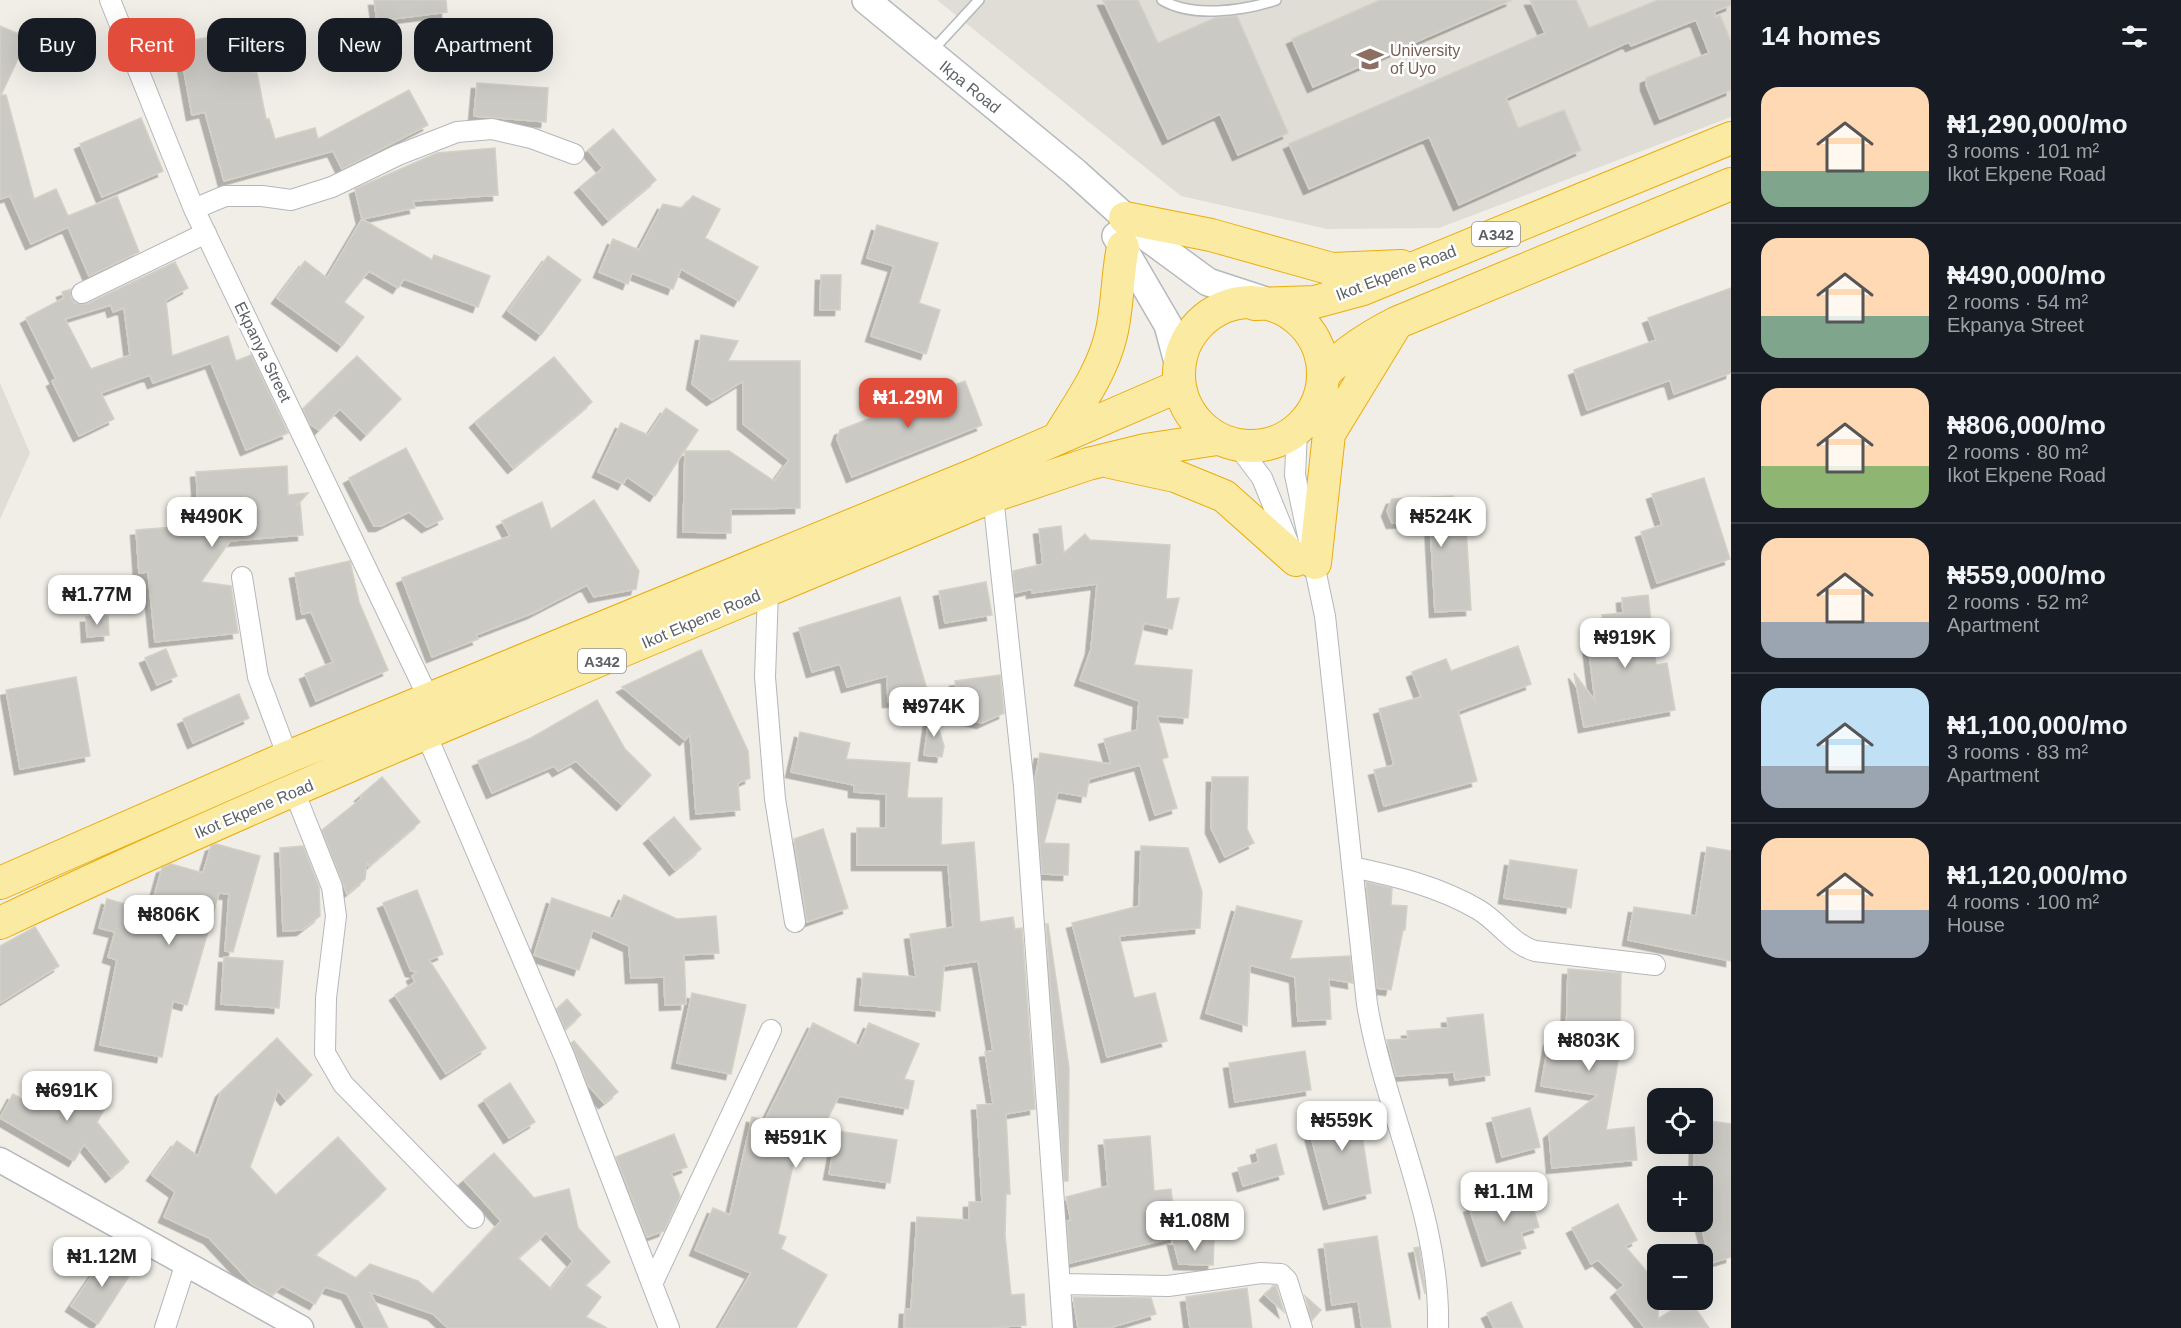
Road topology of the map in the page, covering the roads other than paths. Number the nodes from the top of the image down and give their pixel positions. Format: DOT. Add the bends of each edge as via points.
graph roads {
  1 [pos="110,0"];
  2 [pos="866,0"];
  3 [pos="979,0"];
  4 [pos="1162,0"];
  5 [pos="1276,0"];
  6 [pos="930,54"];
  7 [pos="1731,138"];
  8 [pos="574,154"];
  9 [pos="1731,184"];
  10 [pos="195,209"];
  11 [pos="1124,232"];
  12 [pos="207,234"];
  13 [pos="1420,266"];
  14 [pos="82,293"];
  15 [pos="1261,303"];
  16 [pos="1396,323"];
  17 [pos="1325,373"];
  18 [pos="1179,376"];
  19 [pos="1297,431"];
  20 [pos="1058,438"];
  21 [pos="1228,442"];
  22 [pos="1103,460"];
  23 [pos="993,496"];
  24 [pos="1305,562"];
  25 [pos="243,576"];
  26 [pos="768,591"];
  27 [pos="429,699"];
  28 [pos="426,734"];
  29 [pos="288,757"];
  30 [pos="294,791"];
  31 [pos="95,843"];
  32 [pos="1352,867"];
  33 [pos="107,872"];
  34 [pos="0,883"];
  35 [pos="795,921"];
  36 [pos="0,923"];
  37 [pos="1655,965"];
  38 [pos="771,1030"];
  39 [pos="0,1160"];
  40 [pos="474,1218"];
  41 [pos="186,1263"];
  42 [pos="653,1282"];
  43 [pos="1061,1284"];
  44 [pos="165,1328"];
  45 [pos="301,1328"];
  46 [pos="669,1328"];
  47 [pos="1063,1328"];
  48 [pos="1302,1328"];
  49 [pos="1438,1328"];
  1 -- 10 [label="street, Ekpanya Street"];
  2 -- 6 [label="main road, Ikpa Road"];
  3 -- 6 [label="lane"];
  4 -- 5 [label="lane" via="1174,7 1212,10 1260,6"];
  6 -- 11 [label="main road, Ikpa Road" via="1075,172"];
  7 -- 13 [label="highway, Ikot Ekpene Road / A342"];
  8 -- 10 [label="street" via="492,129 457,132 332,187 291,200 225,196"];
  9 -- 16 [label="highway, A342"];
  10 -- 12 [label="street, Ekpanya Street"];
  11 -- 13 [label="highway" via="1211,235 1332,269"];
  11 -- 15 [label="main road, Ikpa Road" via="1148,238 1208,282"];
  11 -- 18 [label="main road" via="1168,325"];
  11 -- 20 [label="highway" via="1112,334 1096,377"];
  12 -- 14 [label="street"];
  12 -- 27 [label="street, Ekpanya Street"];
  13 -- 15 [label="highway, Ikot Ekpene Road / A342" via="1363,289 1315,302"];
  15 -- 17 [label="highway, A342" via="1301,320 1314,335"];
  15 -- 18 [label="highway, A342" via="1246,300 1208,314 1184,346"];
  16 -- 17 [label="highway, A342" via="1363,341"];
  16 -- 24 [label="highway" via="1329,434"];
  17 -- 19 [label="highway, A342" via="1322,395 1312,415"];
  18 -- 20 [label="highway, Ikot Ekpene Road / A342"];
  18 -- 21 [label="highway" via="1186,407 1199,425"];
  19 -- 21 [label="highway, A342" via="1261,446"];
  19 -- 24 [label="street" via="1295,475"];
  20 -- 27 [label="highway, Ikot Ekpene Road / A342"];
  21 -- 22 [label="highway, Ikot Ekpene Road / A342" via="1145,450"];
  21 -- 24 [label="street" via="1262,478"];
  22 -- 23 [label="highway, Ikot Ekpene Road / A342"];
  22 -- 24 [label="highway" via="1175,476 1224,496"];
  23 -- 26 [label="highway, Ikot Ekpene Road / A342"];
  23 -- 43 [label="street" via="1024,786"];
  24 -- 32 [label="street" via="1325,616"];
  25 -- 29 [label="street" via="258,677"];
  26 -- 28 [label="highway, Ikot Ekpene Road / A342"];
  26 -- 35 [label="street" via="765,677 773,777"];
  27 -- 29 [label="highway, Ikot Ekpene Road / A342"];
  28 -- 30 [label="highway, Ikot Ekpene Road / A342"];
  28 -- 42 [label="street" via="565,1058"];
  29 -- 31 [label="highway, Ikot Ekpene Road / A342"];
  30 -- 33 [label="highway, Ikot Ekpene Road / A342"];
  30 -- 40 [label="street" via="332,887 336,916 326,998 325,1053 343,1084"];
  31 -- 33 [label="highway"];
  31 -- 34 [label="highway, Ikot Ekpene Road / A342"];
  32 -- 37 [label="street" via="1405,878 1480,910 1520,946 1535,951"];
  32 -- 49 [label="street" via="1373,1043 1424,1213 1435,1276"];
  33 -- 36 [label="highway, Ikot Ekpene Road / A342"];
  38 -- 42 [label="street"];
  39 -- 41 [label="street"];
  41 -- 44 [label="street"];
  41 -- 45 [label="street"];
  42 -- 46 [label="street"];
  43 -- 47 [label="street"];
  43 -- 48 [label="street" via="1168,1286 1261,1273 1281,1274 1287,1280"];
}
